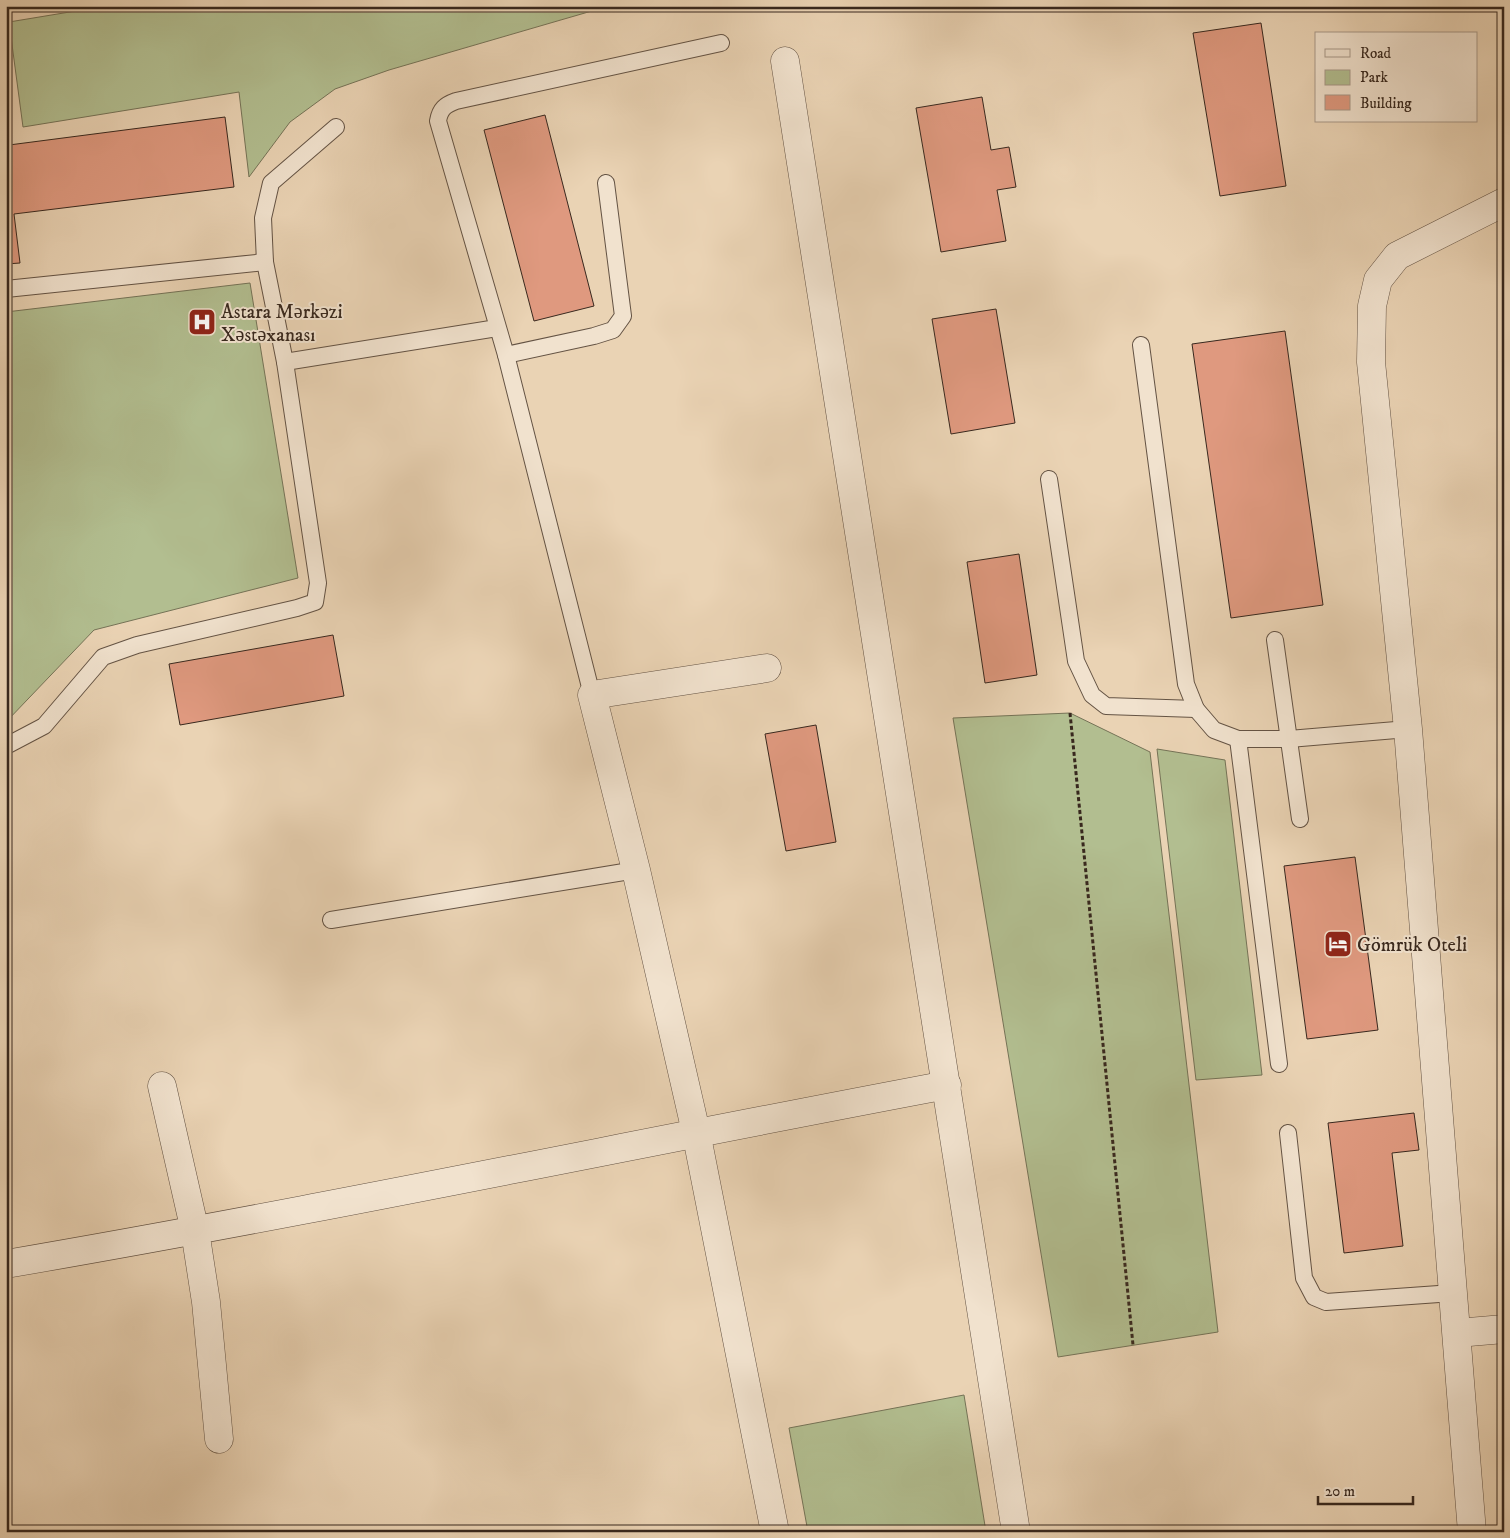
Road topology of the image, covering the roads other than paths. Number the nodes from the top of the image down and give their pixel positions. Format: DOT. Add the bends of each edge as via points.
graph roads {
  1 [pos="722,42"];
  2 [pos="785,61"];
  3 [pos="336,127"];
  4 [pos="606,183"];
  5 [pos="1504,202"];
  6 [pos="265,262"];
  7 [pos="6,288"];
  8 [pos="497,328"];
  9 [pos="1141,345"];
  10 [pos="506,355"];
  11 [pos="285,362"];
  12 [pos="1049,479"];
  13 [pos="1275,640"];
  14 [pos="767,668"];
  15 [pos="592,695"];
  16 [pos="1196,709"];
  17 [pos="1408,729"];
  18 [pos="1289,738"];
  19 [pos="1238,739"];
  20 [pos="6,746"];
  21 [pos="1300,819"];
  22 [pos="636,870"];
  23 [pos="331,920"];
  24 [pos="1279,1064"];
  25 [pos="947,1085"];
  26 [pos="162,1086"];
  27 [pos="696,1132"];
  28 [pos="1288,1133"];
  29 [pos="195,1232"];
  30 [pos="6,1264"];
  31 [pos="1453,1293"];
  32 [pos="1504,1328"];
  33 [pos="1456,1333"];
  34 [pos="219,1439"];
  35 [pos="775,1532"];
  36 [pos="1016,1532"];
  37 [pos="1472,1532"];
  1 -- 8 [label="lane" via="456,101 446,104 439,112 438,121"];
  2 -- 25 [label="street"];
  3 -- 6 [label="lane" via="271,183 263,218"];
  4 -- 10 [label="lane" via="624,316 614,330"];
  5 -- 17 [label="street" via="1397,256 1378,280 1372,306 1371,362"];
  6 -- 7 [label="lane"];
  6 -- 11 [label="lane"];
  8 -- 10 [label="lane"];
  8 -- 11 [label="lane"];
  9 -- 16 [label="lane" via="1186,684"];
  10 -- 15 [label="lane"];
  11 -- 20 [label="lane" via="318,583 315,602 136,645 103,657 44,726"];
  12 -- 16 [label="lane" via="1076,661 1092,695 1106,706"];
  13 -- 18 [label="lane"];
  14 -- 15 [label="street"];
  15 -- 22 [label="street"];
  16 -- 19 [label="lane" via="1214,730"];
  17 -- 18 [label="lane"];
  17 -- 31 [label="street"];
  18 -- 19 [label="lane"];
  18 -- 21 [label="lane"];
  19 -- 24 [label="lane"];
  22 -- 23 [label="lane"];
  22 -- 27 [label="street"];
  25 -- 27 [label="street"];
  25 -- 36 [label="street"];
  26 -- 29 [label="street"];
  27 -- 29 [label="street"];
  27 -- 35 [label="street"];
  28 -- 31 [label="lane" via="1304,1278 1314,1297 1326,1302"];
  29 -- 30 [label="street"];
  29 -- 34 [label="street" via="206,1302"];
  31 -- 33 [label="street"];
  32 -- 33 [label="street"];
  33 -- 37 [label="street"];
}
